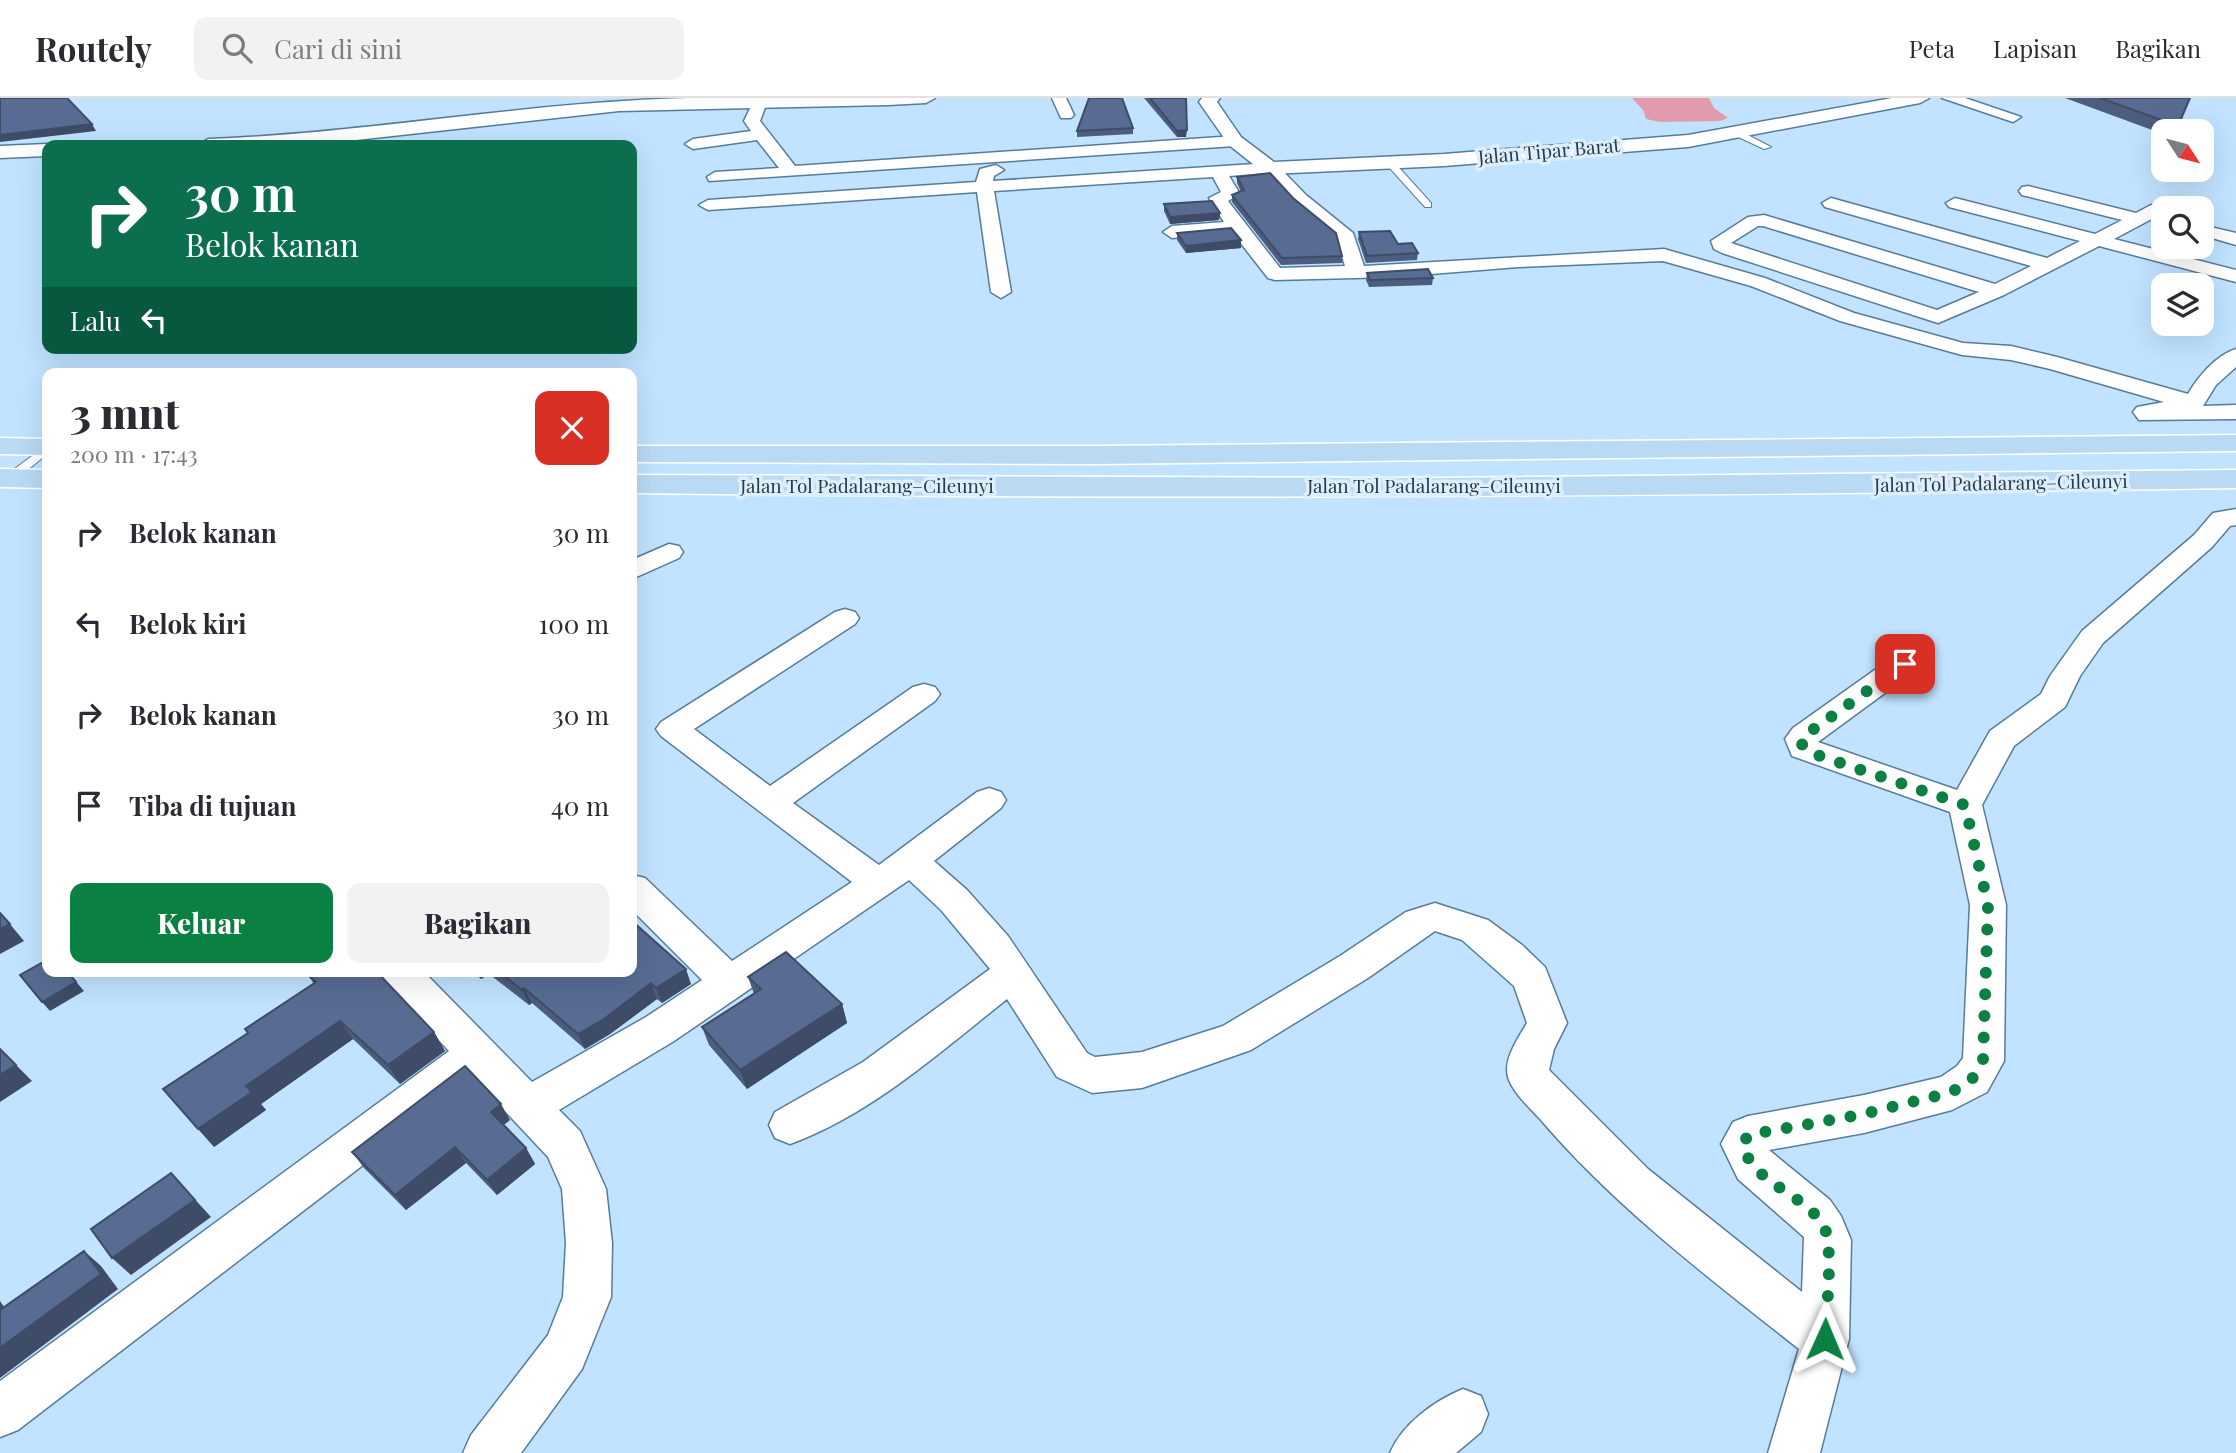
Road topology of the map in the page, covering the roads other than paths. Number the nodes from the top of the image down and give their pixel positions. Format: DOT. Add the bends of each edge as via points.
graph roads {
  1 [pos="926,98"];
  2 [pos="1059,98"];
  3 [pos="1211,98"];
  4 [pos="1920,98"];
  5 [pos="1949,98"];
  6 [pos="760,102"];
  7 [pos="1066,115"];
  8 [pos="2013,117"];
  9 [pos="1737,133"];
  10 [pos="759,135"];
  11 [pos="320,140"];
  12 [pos="1235,141"];
  13 [pos="694,144"];
  14 [pos="1767,147"];
  15 [pos="42,150"];
  16 [pos="0,152"];
  17 [pos="1390,163"];
  18 [pos="1270,168"];
  19 [pos="789,170"];
  20 [pos="1217,170"];
  21 [pos="715,177"];
  22 [pos="1093,177"];
  23 [pos="2028,191"];
  24 [pos="986,192"];
  25 [pos="1831,203"];
  26 [pos="1955,203"];
  27 [pos="708,205"];
  28 [pos="1428,205"];
  29 [pos="2151,212"];
  30 [pos="2139,219"];
  31 [pos="1237,226"];
  32 [pos="1172,232"];
  33 [pos="2214,233"];
  34 [pos="2098,239"];
  35 [pos="2236,239"];
  36 [pos="2050,265"];
  37 [pos="1356,272"];
  38 [pos="2236,276"];
  39 [pos="1997,291"];
  40 [pos="2214,291"];
  41 [pos="1000,292"];
  42 [pos="2224,294"];
  43 [pos="2236,356"];
  44 [pos="2194,403"];
  45 [pos="2236,412"];
  46 [pos="2236,443"];
  47 [pos="0,446"];
  48 [pos="42,447"];
  49 [pos="42,451"];
  50 [pos="637,454"];
  51 [pos="4,479"];
  52 [pos="42,479"];
  53 [pos="2236,479"];
  54 [pos="637,484"];
  55 [pos="2236,517"];
  56 [pos="669,552"];
  57 [pos="637,568"];
  58 [pos="845,618"];
  59 [pos="1905,664"];
  60 [pos="924,694"];
  61 [pos="989,800"];
  62 [pos="770,802"];
  63 [pos="1965,805"];
  64 [pos="895,872"];
  65 [pos="637,893"];
  66 [pos="1013,973"];
  67 [pos="404,977"];
  68 [pos="728,981"];
  69 [pos="478,1054"];
  70 [pos="528,1106"];
  71 [pos="790,1125"];
  72 [pos="1825,1339"];
  73 [pos="0,1412"];
  74 [pos="1463,1414"];
  75 [pos="489,1453"];
  76 [pos="1416,1453"];
  77 [pos="1794,1453"];
  1 -- 6 [label="street" via="830,104"];
  2 -- 7 [label="street"];
  3 -- 12 [label="street" via="1209,102"];
  4 -- 9 [label="street, Jalan Tipar Barat"];
  5 -- 8 [label="street"];
  6 -- 10 [label="street" via="752,121"];
  6 -- 11 [label="street" via="617,106"];
  9 -- 14 [label="lane"];
  9 -- 17 [label="street, Jalan Tipar Barat" via="1688,141"];
  10 -- 13 [label="street"];
  10 -- 19 [label="street"];
  12 -- 18 [label="street"];
  12 -- 19 [label="street"];
  15 -- 16 [label="street"];
  17 -- 18 [label="street, Jalan Tipar Barat"];
  17 -- 28 [label="lane"];
  18 -- 20 [label="street"];
  18 -- 37 [label="street" via="1348,240"];
  19 -- 21 [label="street"];
  20 -- 22 [label="street"];
  20 -- 31 [label="street" via="1231,194 1218,198"];
  22 -- 24 [label="street" via="1103,186 1077,192"];
  22 -- 24 [label="street" via="1084,166 999,169 986,173"];
  23 -- 30 [label="street"];
  24 -- 27 [label="street"];
  24 -- 41 [label="street"];
  25 -- 36 [label="street"];
  26 -- 34 [label="street"];
  29 -- 30 [label="street"];
  30 -- 34 [label="street"];
  31 -- 32 [label="street"];
  31 -- 37 [label="street" via="1275,274"];
  33 -- 35 [label="street"];
  34 -- 36 [label="street"];
  34 -- 38 [label="street"];
  36 -- 39 [label="street"];
  37 -- 44 [label="street" via="1664,256 1758,282 1847,317 1962,349 2011,353"];
  39 -- 39 [label="street" via="1764,220 1720,240 1729,249 1929,316 1944,316"];
  40 -- 42 [label="street"];
  43 -- 44 [label="street" via="2207,381"];
  44 -- 45 [label="street" via="2145,413"];
  46 -- 50 [label="highway, Jalan Tol Padalarang–Cileunyi" via="1096,455"];
  47 -- 48 [label="highway"];
  49 -- 51 [label="lane"];
  51 -- 52 [label="highway"];
  53 -- 54 [label="highway, Jalan Tol Padalarang–Cileunyi" via="1709,486"];
  55 -- 63 [label="street" via="2222,519 2203,541 2092,637 2054,700 2001,740"];
  56 -- 57 [label="street"];
  58 -- 62 [label="street" via="672,729"];
  59 -- 63 [label="street" via="1804,736 1802,748"];
  60 -- 62 [label="street"];
  61 -- 64 [label="street"];
  62 -- 64 [label="street" via="801,830"];
  63 -- 72 [label="street" via="1988,905 1983,1060 1972,1079 1952,1092 1864,1114 1748,1135 1743,1144 1752,1164 1824,1227 1830,1265"];
  64 -- 66 [label="street" via="954,900"];
  64 -- 68 [label="street"];
  65 -- 68 [label="street"];
  66 -- 71 [label="street" via="860,1087"];
  66 -- 72 [label="street" via="1072,1065 1091,1075 1118,1075 1237,1038 1427,918 1460,923 1475,930 1531,978 1547,1023 1527,1070 1559,1113 1715,1253"];
  67 -- 69 [label="street"];
  68 -- 70 [label="street" via="660,1029"];
  69 -- 70 [label="street"];
  69 -- 73 [label="street"];
  70 -- 75 [label="street" via="565,1145 583,1189 589,1243 587,1297 565,1352"];
  72 -- 77 [label="street"];
  74 -- 76 [label="street"];
}
